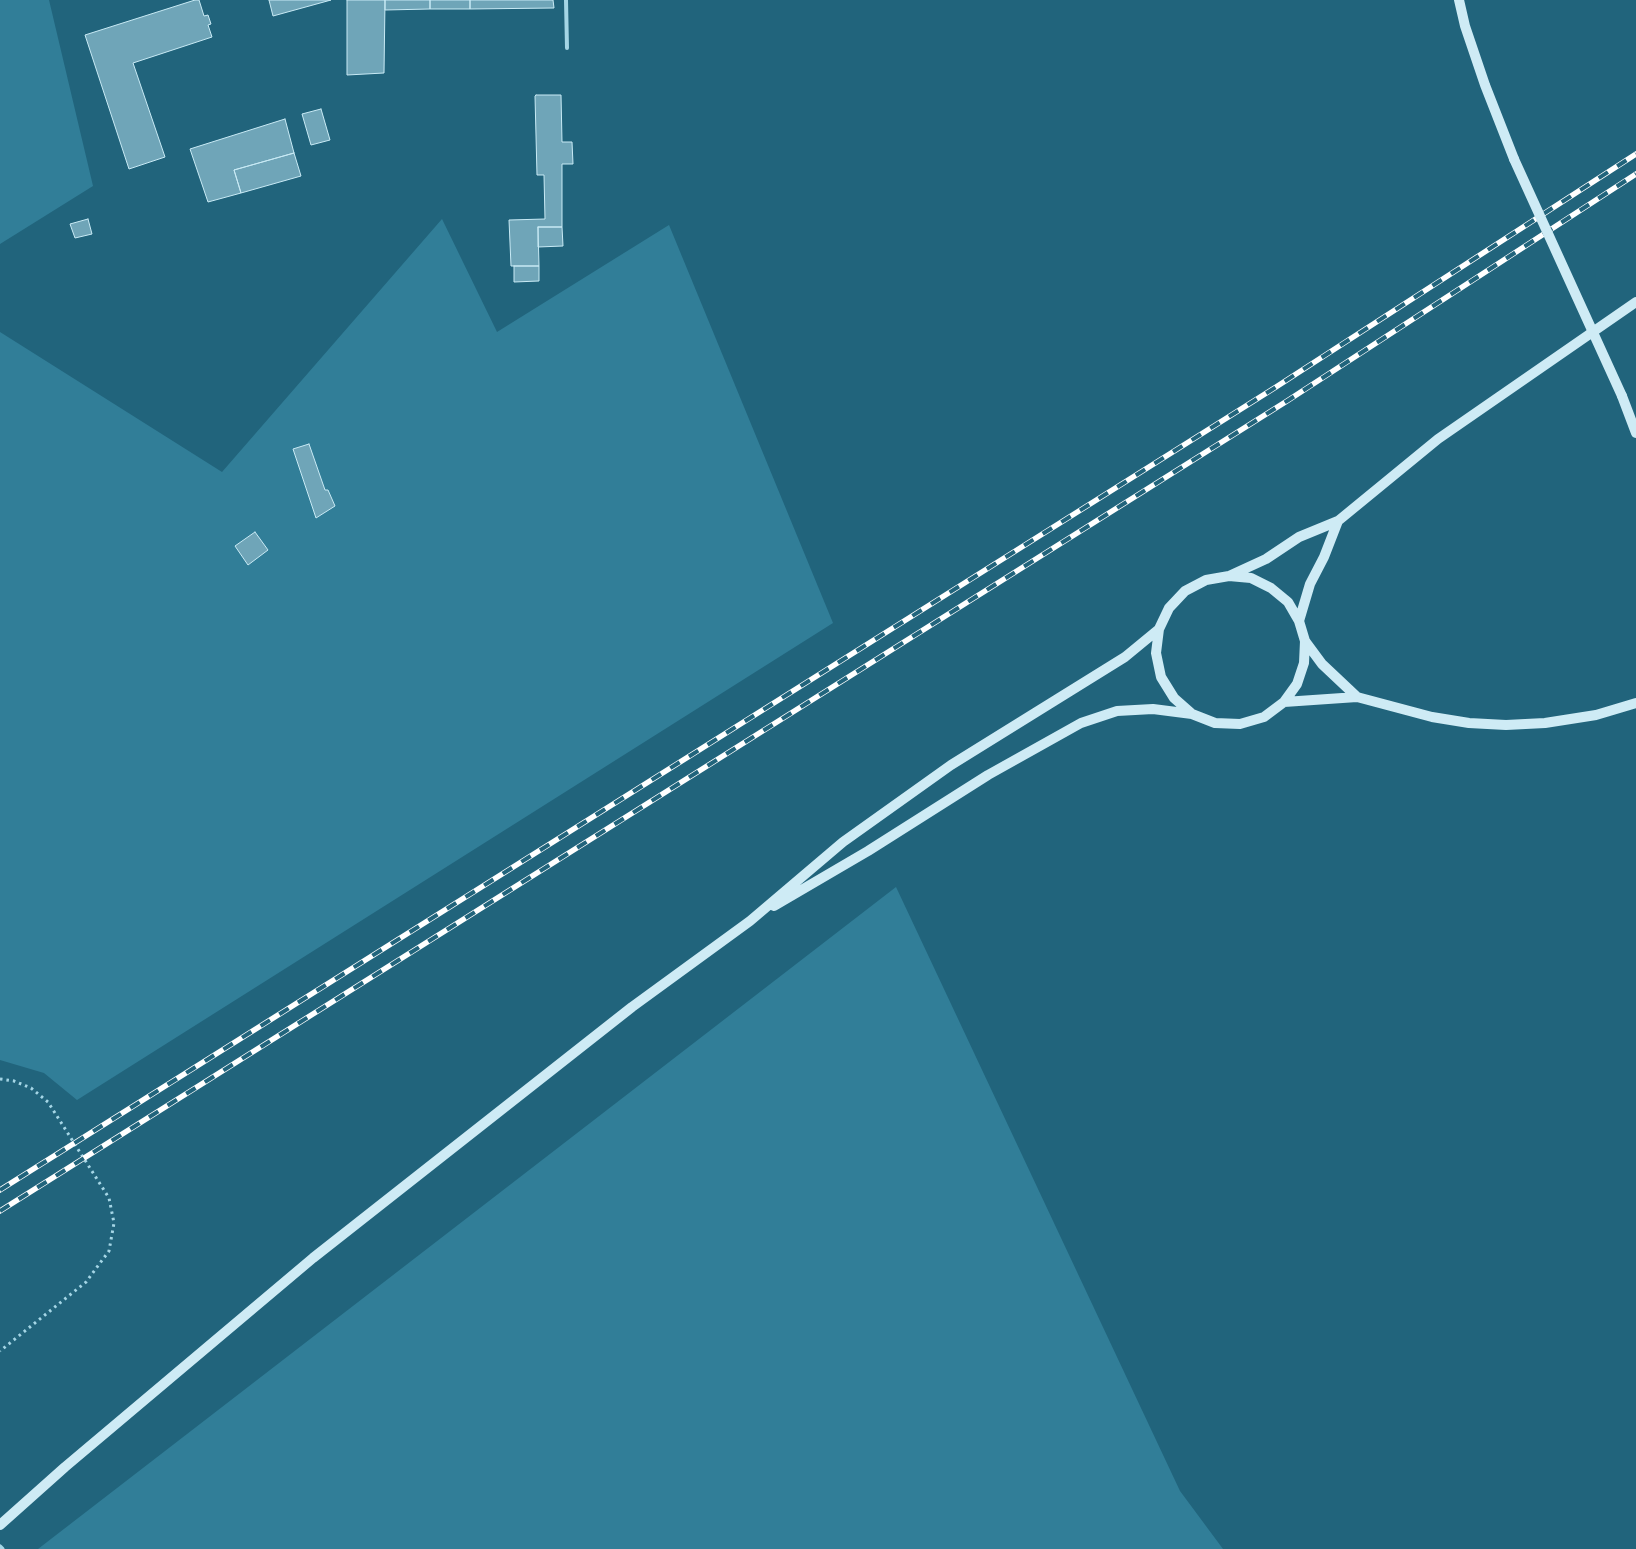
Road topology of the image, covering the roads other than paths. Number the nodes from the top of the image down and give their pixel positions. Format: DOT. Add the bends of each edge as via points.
graph roads {
  1 [pos="566,0"];
  2 [pos="1459,0"];
  3 [pos="567,48"];
  4 [pos="1636,302"];
  5 [pos="1636,433"];
  6 [pos="1338,520"];
  7 [pos="1229,576"];
  8 [pos="1300,621"];
  9 [pos="1159,629"];
  10 [pos="1305,641"];
  11 [pos="1357,697"];
  12 [pos="1284,702"];
  13 [pos="1636,704"];
  14 [pos="1192,714"];
  15 [pos="750,920"];
  16 [pos="0,1525"];
  1 -- 3 [label="lane"];
  2 -- 5 [label="main road, bridge" via="1484,85"];
  4 -- 6 [label="main road" via="1438,439"];
  6 -- 7 [label="main road" via="1299,537 1266,559"];
  6 -- 8 [label="main road" via="1310,584"];
  7 -- 8 [label="main road" via="1251,578 1271,588 1288,602"];
  7 -- 9 [label="main road" via="1206,580 1186,591 1169,608"];
  8 -- 10 [label="main road"];
  9 -- 14 [label="main road" via="1156,653 1161,677 1174,698"];
  9 -- 15 [label="main road" via="1125,657 943,770 843,842"];
  10 -- 11 [label="main road" via="1322,664"];
  10 -- 12 [label="main road" via="1304,663 1297,684"];
  11 -- 12 [label="main road"];
  11 -- 13 [label="main road" via="1432,717 1506,725 1545,724"];
  12 -- 14 [label="main road" via="1264,717 1240,724 1215,723"];
  14 -- 15 [label="main road" via="1153,709 1117,711 1081,723"];
  15 -- 16 [label="main road" via="632,1006 313,1258"];
}
